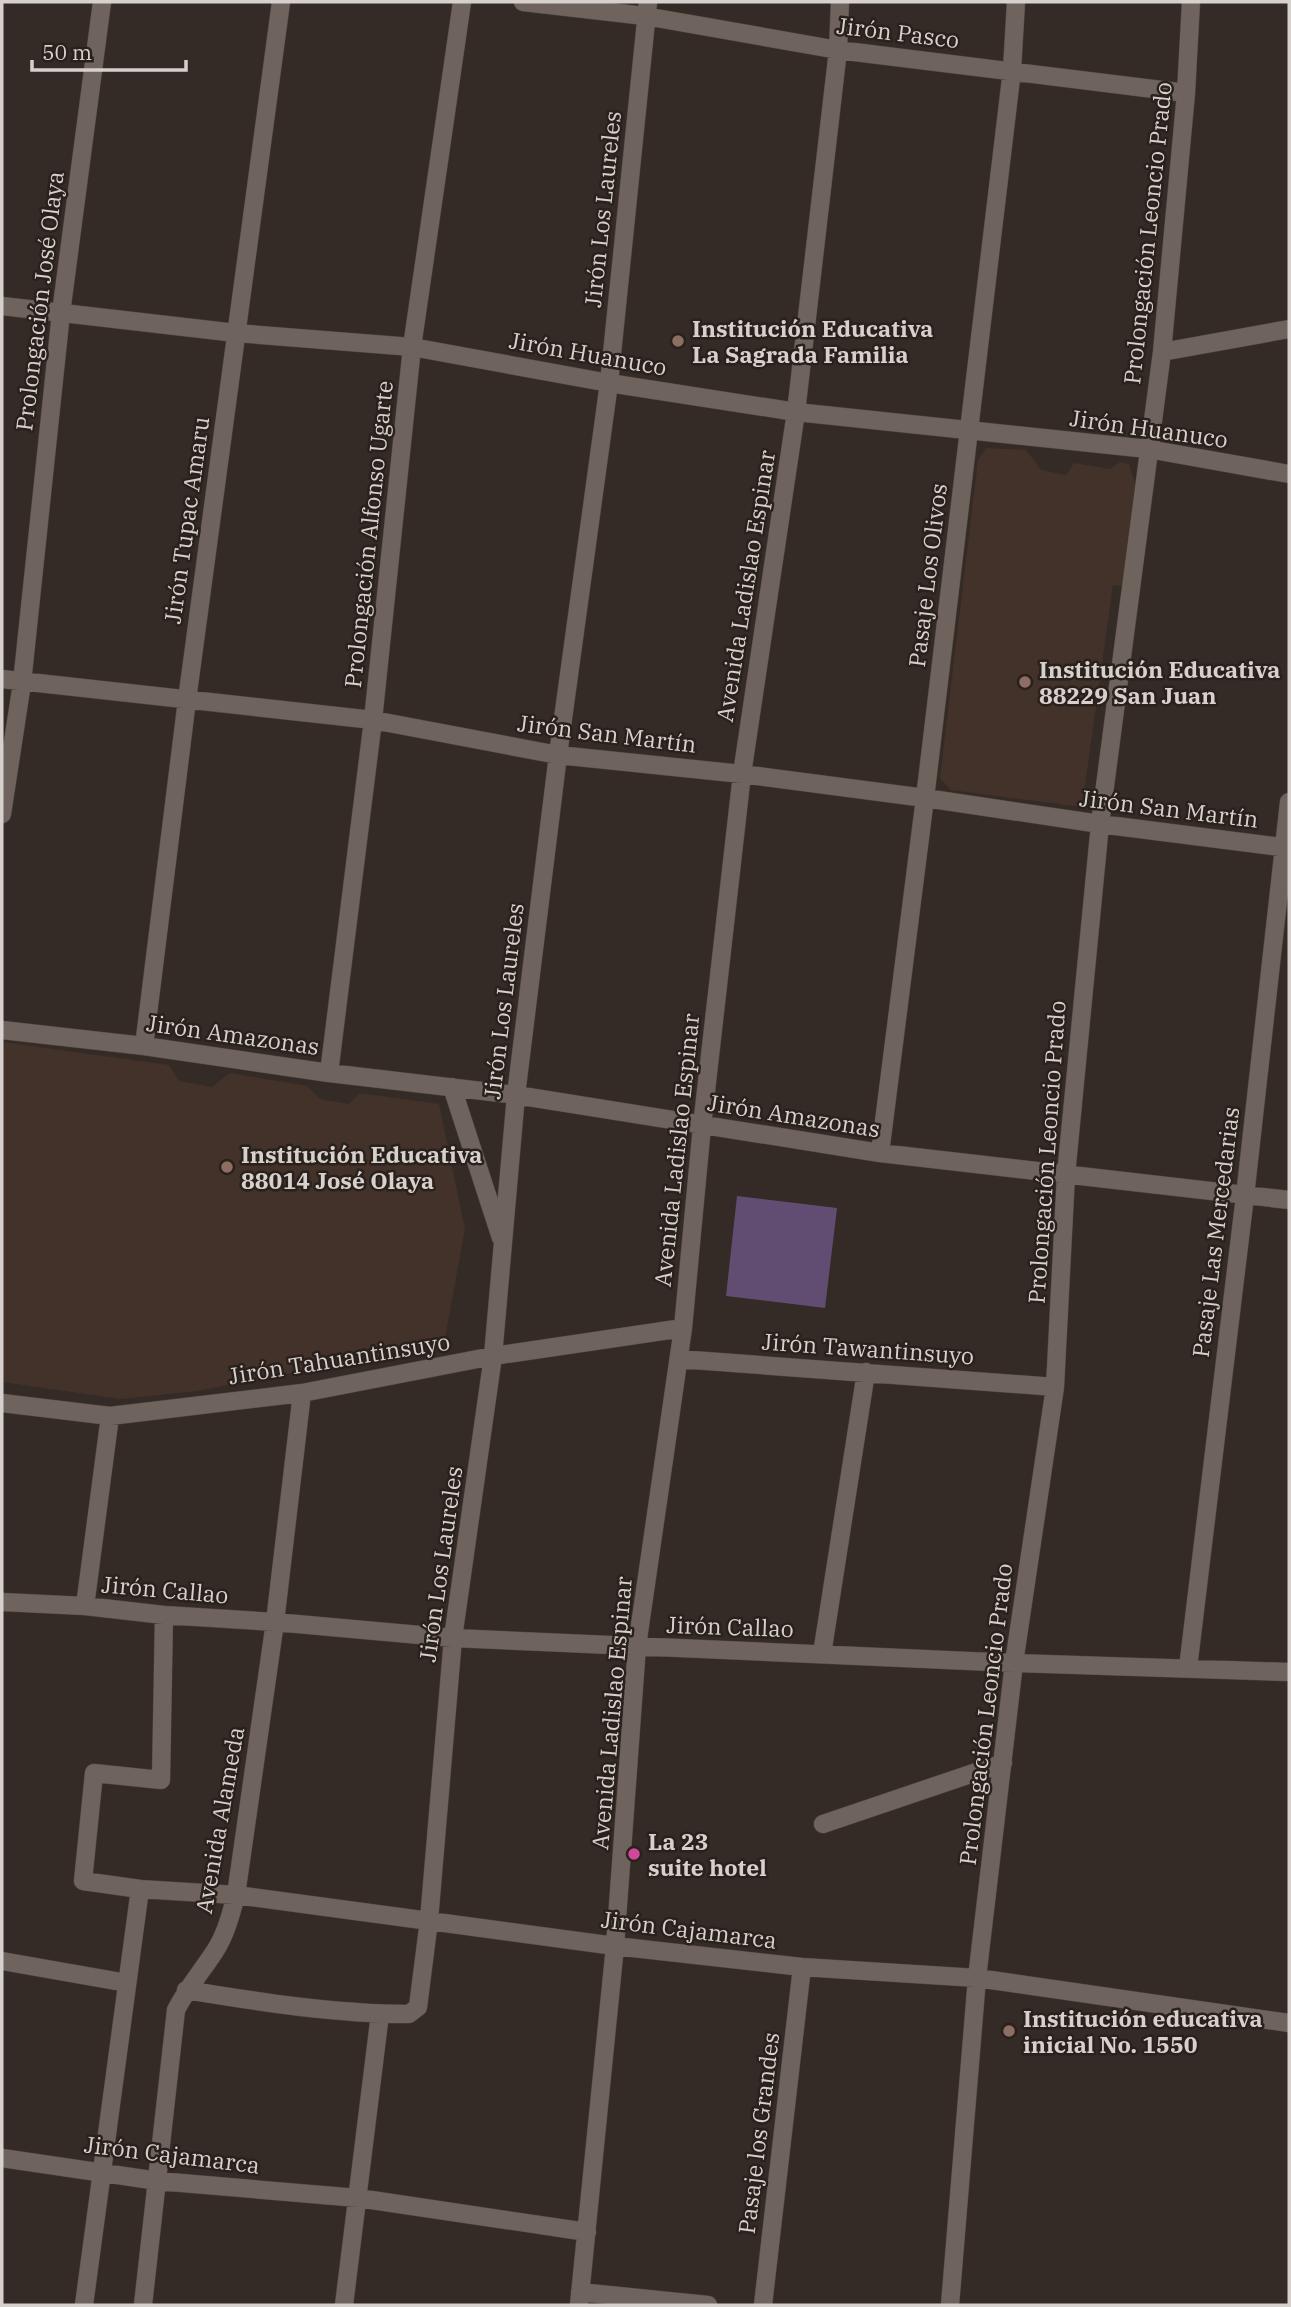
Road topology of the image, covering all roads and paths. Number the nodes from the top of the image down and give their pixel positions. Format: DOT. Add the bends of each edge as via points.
graph roads {
  1 [pos="102,2"];
  2 [pos="281,2"];
  3 [pos="462,2"];
  4 [pos="523,2"];
  5 [pos="840,2"];
  6 [pos="1016,2"];
  7 [pos="1191,2"];
  8 [pos="646,9"];
  9 [pos="838,50"];
  10 [pos="1012,71"];
  11 [pos="1186,93"];
  12 [pos="2,306"];
  13 [pos="61,313"];
  14 [pos="1289,329"];
  15 [pos="236,333"];
  16 [pos="412,346"];
  17 [pos="1162,352"];
  18 [pos="609,383"];
  19 [pos="796,412"];
  20 [pos="969,430"];
  21 [pos="1148,449"];
  22 [pos="1289,474"];
  23 [pos="2,679"];
  24 [pos="22,683"];
  25 [pos="187,700"];
  26 [pos="373,720"];
  27 [pos="558,755"];
  28 [pos="741,774"];
  29 [pos="925,798"];
  30 [pos="1289,802"];
  31 [pos="2,814"];
  32 [pos="1100,824"];
  33 [pos="1286,848"];
  34 [pos="2,1030"];
  35 [pos="144,1045"];
  36 [pos="329,1073"];
  37 [pos="452,1087"];
  38 [pos="516,1096"];
  39 [pos="702,1126"];
  40 [pos="880,1153"];
  41 [pos="1066,1175"];
  42 [pos="1245,1196"];
  43 [pos="1289,1200"];
  44 [pos="503,1244"];
  45 [pos="683,1328"];
  46 [pos="493,1356"];
  47 [pos="678,1359"];
  48 [pos="866,1372"];
  49 [pos="1055,1387"];
  50 [pos="302,1393"];
  51 [pos="2,1403"];
  52 [pos="110,1416"];
  53 [pos="2,1602"];
  54 [pos="85,1606"];
  55 [pos="164,1615"];
  56 [pos="275,1622"];
  57 [pos="453,1638"];
  58 [pos="638,1646"];
  59 [pos="822,1654"];
  60 [pos="1014,1663"];
  61 [pos="1188,1668"];
  62 [pos="1289,1672"];
  63 [pos="1003,1763"];
  64 [pos="823,1824"];
  65 [pos="141,1889"];
  66 [pos="236,1895"];
  67 [pos="429,1920"];
  68 [pos="615,1946"];
  69 [pos="2,1961"];
  70 [pos="802,1967"];
  71 [pos="977,1978"];
  72 [pos="127,1983"];
  73 [pos="186,1990"];
  74 [pos="380,2014"];
  75 [pos="1289,2023"];
  76 [pos="2,2158"];
  77 [pos="102,2172"];
  78 [pos="158,2181"];
  79 [pos="358,2198"];
  80 [pos="587,2232"];
  81 [pos="580,2299"];
  82 [pos="84,2305"];
  83 [pos="143,2305"];
  84 [pos="344,2305"];
  85 [pos="708,2305"];
  86 [pos="763,2305"];
  87 [pos="950,2305"];
  1 -- 13 [label="street, Prolongación José Olaya"];
  2 -- 15 [label="street, Jirón Tupac Amaru"];
  3 -- 16 [label="street, Prolongación Alfonso Ugarte"];
  4 -- 8 [label="street, Jirón Pasco"];
  5 -- 9 [label="street, Avenida Ladislao Espinar"];
  6 -- 10 [label="street, Pasaje Los Olivos"];
  7 -- 11 [label="street, Prolongación Leoncio Prado"];
  8 -- 9 [label="street, Jirón Pasco"];
  8 -- 18 [label="street, Jirón Los Laureles"];
  9 -- 10 [label="street, Jirón Pasco"];
  9 -- 19 [label="street, Avenida Ladislao Espinar"];
  10 -- 11 [label="street, Jirón Pasco"];
  10 -- 20 [label="street, Pasaje Los Olivos"];
  11 -- 17 [label="street, Prolongación Leoncio Prado"];
  12 -- 13 [label="street, Jirón Huanuco"];
  13 -- 15 [label="street, Jirón Huanuco"];
  13 -- 24 [label="street, Prolongación José Olaya"];
  14 -- 17 [label="street"];
  15 -- 16 [label="street, Jirón Huanuco"];
  15 -- 25 [label="street, Jirón Tupac Amaru"];
  16 -- 18 [label="street, Jirón Huanuco"];
  16 -- 26 [label="street, Prolongación Alfonso Ugarte"];
  17 -- 21 [label="street, Prolongación Leoncio Prado"];
  18 -- 19 [label="street, Jirón Huanuco"];
  18 -- 27 [label="street, Jirón Los Laureles"];
  19 -- 20 [label="street, Jirón Huanuco"];
  19 -- 28 [label="street, Avenida Ladislao Espinar"];
  20 -- 21 [label="street, Jirón Huanuco"];
  20 -- 29 [label="street, Pasaje Los Olivos"];
  21 -- 22 [label="street, Jirón Huanuco"];
  21 -- 32 [label="street, Prolongación Leoncio Prado"];
  23 -- 24 [label="street, Jirón San Martín"];
  24 -- 25 [label="street, Jirón San Martín"];
  24 -- 31 [label="street, Prolongación José Olaya"];
  25 -- 26 [label="street, Jirón San Martín"];
  25 -- 35 [label="street, Jirón Tupac Amaru"];
  26 -- 27 [label="street, Jirón San Martín"];
  26 -- 36 [label="street, Prolongación Alfonso Ugarte"];
  27 -- 28 [label="street, Jirón San Martín"];
  27 -- 38 [label="street, Jirón Los Laureles"];
  28 -- 29 [label="street, Jirón San Martín"];
  28 -- 39 [label="street, Avenida Ladislao Espinar"];
  29 -- 32 [label="street, Jirón San Martín"];
  29 -- 40 [label="street, Pasaje Los Olivos"];
  30 -- 33 [label="street, Pasaje Las Mercedarias"];
  32 -- 33 [label="street, Jirón San Martín"];
  32 -- 41 [label="street, Prolongación Leoncio Prado"];
  33 -- 42 [label="street, Pasaje Las Mercedarias"];
  34 -- 35 [label="street, Jirón Amazonas"];
  35 -- 36 [label="street, Jirón Amazonas"];
  36 -- 37 [label="street, Jirón Amazonas"];
  37 -- 38 [label="street, Jirón Amazonas"];
  37 -- 44 [label="street"];
  38 -- 39 [label="street, Jirón Amazonas"];
  38 -- 44 [label="street, Jirón Los Laureles"];
  39 -- 40 [label="street, Jirón Amazonas"];
  39 -- 45 [label="street, Avenida Ladislao Espinar"];
  40 -- 41 [label="street, Jirón Amazonas"];
  41 -- 42 [label="street, Jirón Amazonas"];
  41 -- 49 [label="street, Prolongación Leoncio Prado"];
  42 -- 43 [label="street, Jirón Amazonas"];
  42 -- 61 [label="street, Pasaje Las Mercedarias"];
  44 -- 46 [label="street, Jirón Los Laureles"];
  45 -- 46 [label="street, Jirón Tahuantinsuyo"];
  45 -- 47 [label="street, Avenida Ladislao Espinar"];
  46 -- 50 [label="street, Jirón Tahuantinsuyo"];
  46 -- 57 [label="street, Jirón Los Laureles"];
  47 -- 48 [label="street, Jirón Tawantinsuyo"];
  47 -- 58 [label="street, Avenida Ladislao Espinar"];
  48 -- 49 [label="street, Jirón Tawantinsuyo"];
  48 -- 59 [label="street"];
  49 -- 60 [label="street, Prolongación Leoncio Prado"];
  50 -- 52 [label="street, Jirón Tahuantinsuyo"];
  50 -- 56 [label="street, Avenida Alameda"];
  51 -- 52 [label="street, Jirón Tahuantinsuyo"];
  52 -- 54 [label="street"];
  53 -- 54 [label="street, Jirón Callao"];
  54 -- 55 [label="street, Jirón Callao"];
  55 -- 56 [label="street, Jirón Callao"];
  55 -- 65 [label="street, Jirón Cajamarca" via="161,1780 94,1773 83,1881"];
  56 -- 57 [label="street, Jirón Callao"];
  56 -- 66 [label="street, Avenida Alameda"];
  57 -- 58 [label="street, Jirón Callao"];
  57 -- 67 [label="street, Jirón Los Laureles"];
  58 -- 59 [label="street, Jirón Callao"];
  58 -- 68 [label="street, Avenida Ladislao Espinar"];
  59 -- 60 [label="street, Jirón Callao"];
  60 -- 61 [label="street, Jirón Callao"];
  60 -- 63 [label="street, Prolongación Leoncio Prado"];
  61 -- 62 [label="street, Jirón Callao"];
  63 -- 64 [label="street"];
  63 -- 71 [label="street, Prolongación Leoncio Prado"];
  65 -- 66 [label="street, Jirón Cajamarca"];
  65 -- 72 [label="street"];
  66 -- 67 [label="street, Jirón Cajamarca"];
  66 -- 73 [label="street, Avenida Alameda" via="216,1949"];
  67 -- 68 [label="street, Jirón Cajamarca"];
  67 -- 74 [label="street, Jirón Los Laureles" via="418,2007 409,2014"];
  68 -- 70 [label="street, Jirón Cajamarca"];
  68 -- 80 [label="street, Avenida Ladislao Espinar"];
  69 -- 72 [label="street"];
  70 -- 71 [label="street, Jirón Cajamarca"];
  70 -- 86 [label="street, Pasaje los Grandes"];
  71 -- 75 [label="street, Jirón Cajamarca"];
  71 -- 87 [label="street, Prolongación Leoncio Prado"];
  72 -- 77 [label="street"];
  73 -- 74 [label="street"];
  73 -- 78 [label="street, Avenida Alameda" via="176,2010"];
  74 -- 79 [label="street"];
  76 -- 77 [label="street, Jirón Cajamarca"];
  77 -- 78 [label="street, Jirón Cajamarca"];
  77 -- 82 [label="street"];
  78 -- 79 [label="street, Jirón Cajamarca"];
  78 -- 83 [label="street, Avenida Alameda"];
  79 -- 80 [label="street, Jirón Cajamarca"];
  79 -- 84 [label="street"];
  80 -- 81 [label="street, Avenida Ladislao Espinar"];
  81 -- 85 [label="street"];
}
